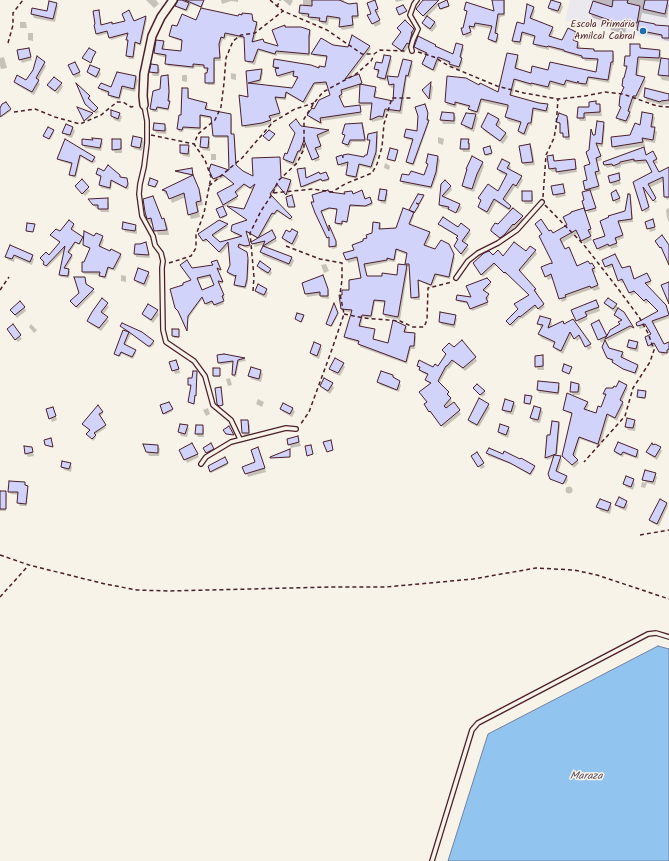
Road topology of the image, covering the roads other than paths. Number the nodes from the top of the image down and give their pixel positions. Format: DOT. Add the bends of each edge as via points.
graph roads {
  1 [pos="173,0"];
  2 [pos="417,0"];
  3 [pos="412,51"];
  4 [pos="144,105"];
  5 [pos="542,202"];
  6 [pos="456,278"];
  7 [pos="296,429"];
  8 [pos="240,439"];
  9 [pos="202,464"];
  10 [pos="669,637"];
  11 [pos="432,861"];
  1 -- 4 [label="street" via="152,36 144,74"];
  2 -- 3 [label="lane" via="410,15 418,29 411,47"];
  4 -- 8 [label="lane" via="147,134 140,184 140,207 145,224 161,253 163,330 166,342 194,361 205,376 213,405 231,420"];
  5 -- 6 [label="lane" via="518,230 478,253 468,261"];
  7 -- 8 [label="lane" via="286,428"];
  8 -- 9 [label="lane" via="230,442 206,458"];
  10 -- 11 [label="lane" via="656,633 648,634 478,723 472,730"];
}
